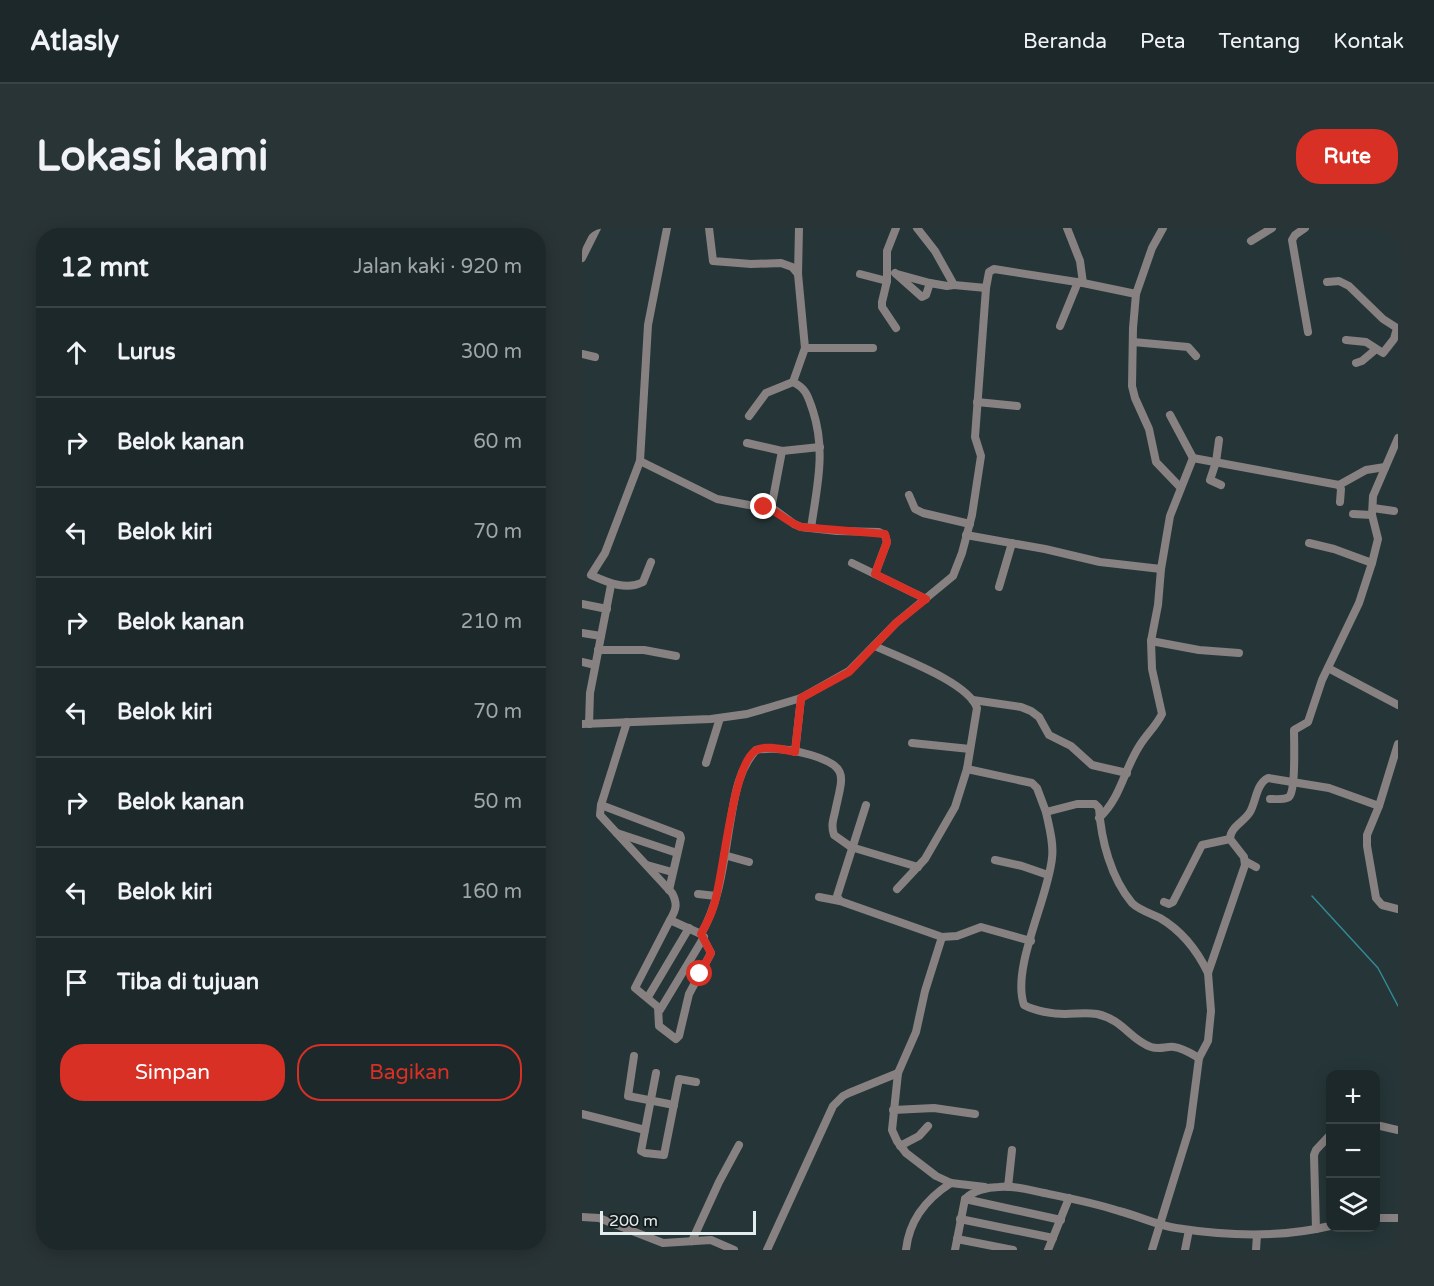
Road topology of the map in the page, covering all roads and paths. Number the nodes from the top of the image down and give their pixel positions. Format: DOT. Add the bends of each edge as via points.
graph roads {
  1 [pos="597,228"];
  2 [pos="667,228"];
  3 [pos="709,228"];
  4 [pos="799,228"];
  5 [pos="896,228"];
  6 [pos="1067,228"];
  7 [pos="1163,228"];
  8 [pos="1272,228"];
  9 [pos="1305,228"];
  10 [pos="920,229"];
  11 [pos="1251,241"];
  12 [pos="582,258"];
  13 [pos="891,272"];
  14 [pos="798,274"];
  15 [pos="860,274"];
  16 [pos="886,280"];
  17 [pos="1081,282"];
  18 [pos="1327,282"];
  19 [pos="930,283"];
  20 [pos="954,285"];
  21 [pos="986,288"];
  22 [pos="1137,294"];
  23 [pos="1398,324"];
  24 [pos="1060,326"];
  25 [pos="897,328"];
  26 [pos="1398,328"];
  27 [pos="1308,332"];
  28 [pos="1346,340"];
  29 [pos="1132,342"];
  30 [pos="806,348"];
  31 [pos="873,348"];
  32 [pos="1375,350"];
  33 [pos="582,354"];
  34 [pos="1196,356"];
  35 [pos="595,357"];
  36 [pos="1356,363"];
  37 [pos="793,382"];
  38 [pos="977,402"];
  39 [pos="1017,406"];
  40 [pos="1170,415"];
  41 [pos="749,416"];
  42 [pos="1398,438"];
  43 [pos="1219,440"];
  44 [pos="747,443"];
  45 [pos="820,447"];
  46 [pos="782,451"];
  47 [pos="1193,458"];
  48 [pos="640,461"];
  49 [pos="1216,462"];
  50 [pos="1385,467"];
  51 [pos="1221,485"];
  52 [pos="1339,485"];
  53 [pos="1180,487"];
  54 [pos="909,495"];
  55 [pos="1340,502"];
  56 [pos="771,509"];
  57 [pos="1372,511"];
  58 [pos="1394,511"];
  59 [pos="1353,514"];
  60 [pos="970,524"];
  61 [pos="811,528"];
  62 [pos="966,535"];
  63 [pos="1012,543"];
  64 [pos="1309,543"];
  65 [pos="651,561"];
  66 [pos="852,563"];
  67 [pos="1372,564"];
  68 [pos="1161,569"];
  69 [pos="586,574"];
  70 [pos="875,574"];
  71 [pos="611,585"];
  72 [pos="999,587"];
  73 [pos="926,599"];
  74 [pos="582,604"];
  75 [pos="607,609"];
  76 [pos="582,633"];
  77 [pos="601,636"];
  78 [pos="1151,641"];
  79 [pos="875,646"];
  80 [pos="598,650"];
  81 [pos="1239,653"];
  82 [pos="676,656"];
  83 [pos="582,662"];
  84 [pos="595,664"];
  85 [pos="1328,668"];
  86 [pos="801,698"];
  87 [pos="973,700"];
  88 [pos="1398,705"];
  89 [pos="720,718"];
  90 [pos="627,722"];
  91 [pos="586,724"];
  92 [pos="912,743"];
  93 [pos="970,748"];
  94 [pos="1397,749"];
  95 [pos="795,752"];
  96 [pos="706,764"];
  97 [pos="967,769"];
  98 [pos="1127,773"];
  99 [pos="1294,782"];
  100 [pos="1270,799"];
  101 [pos="601,805"];
  102 [pos="866,805"];
  103 [pos="1379,806"];
  104 [pos="1046,812"];
  105 [pos="1099,818"];
  106 [pos="616,833"];
  107 [pos="1230,839"];
  108 [pos="851,847"];
  109 [pos="677,853"];
  110 [pos="724,855"];
  111 [pos="995,860"];
  112 [pos="1245,861"];
  113 [pos="749,862"];
  114 [pos="645,864"];
  115 [pos="918,867"];
  116 [pos="1257,867"];
  117 [pos="672,872"];
  118 [pos="1048,875"];
  119 [pos="897,889"];
  120 [pos="669,890"];
  121 [pos="698,894"];
  122 [pos="716,896"];
  123 [pos="819,897"];
  124 [pos="840,902"];
  125 [pos="1164,902"];
  126 [pos="1398,909"];
  127 [pos="670,920"];
  128 [pos="689,927"];
  129 [pos="702,936"];
  130 [pos="942,937"];
  131 [pos="1031,941"];
  132 [pos="1208,973"];
  133 [pos="648,997"];
  134 [pos="660,1010"];
  135 [pos="634,1056"];
  136 [pos="1199,1058"];
  137 [pos="656,1073"];
  138 [pos="898,1073"];
  139 [pos="696,1082"];
  140 [pos="651,1101"];
  141 [pos="674,1105"];
  142 [pos="893,1110"];
  143 [pos="582,1114"];
  144 [pos="975,1114"];
  145 [pos="928,1126"];
  146 [pos="1380,1126"];
  147 [pos="645,1130"];
  148 [pos="1398,1130"];
  149 [pos="1326,1140"];
  150 [pos="739,1145"];
  151 [pos="900,1146"];
  152 [pos="1012,1150"];
  153 [pos="951,1183"];
  154 [pos="995,1187"];
  155 [pos="1008,1187"];
  156 [pos="1069,1198"];
  157 [pos="965,1199"];
  158 [pos="582,1217"];
  159 [pos="1380,1218"];
  160 [pos="1398,1218"];
  161 [pos="960,1220"];
  162 [pos="1061,1220"];
  163 [pos="1161,1225"];
  164 [pos="1326,1227"];
  165 [pos="1316,1229"];
  166 [pos="1189,1230"];
  167 [pos="1257,1235"];
  168 [pos="1053,1238"];
  169 [pos="957,1239"];
  170 [pos="690,1242"];
  171 [pos="671,1243"];
  172 [pos="677,1250"];
  173 [pos="683,1250"];
  174 [pos="734,1250"];
  175 [pos="767,1250"];
  176 [pos="906,1250"];
  177 [pos="955,1250"];
  178 [pos="1013,1250"];
  179 [pos="1048,1250"];
  180 [pos="1152,1250"];
  181 [pos="1185,1250"];
  182 [pos="1256,1250"];
  1 -- 12 [label="street"];
  2 -- 48 [label="street" via="648,325"];
  3 -- 14 [label="street" via="713,261 781,263"];
  4 -- 14 [label="street"];
  5 -- 13 [label="street" via="886,251"];
  6 -- 17 [label="street" via="1080,261"];
  7 -- 22 [label="street"];
  8 -- 11 [label="street"];
  9 -- 27 [label="street" via="1292,240"];
  10 -- 20 [label="street"];
  13 -- 16 [label="street"];
  13 -- 19 [label="street"];
  13 -- 19 [label="street" via="922,297"];
  14 -- 30 [label="street"];
  15 -- 16 [label="street"];
  16 -- 25 [label="street" via="882,307"];
  17 -- 21 [label="street" via="994,269 989,272"];
  17 -- 22 [label="street"];
  17 -- 24 [label="street"];
  18 -- 26 [label="street" via="1339,281 1349,286"];
  19 -- 20 [label="street"];
  20 -- 21 [label="street"];
  21 -- 38 [label="street"];
  22 -- 29 [label="street"];
  23 -- 26 [label="street"];
  26 -- 32 [label="street" via="1383,353"];
  28 -- 32 [label="street" via="1366,342"];
  29 -- 34 [label="street" via="1188,347"];
  29 -- 53 [label="street" via="1135,398 1149,429 1158,465"];
  30 -- 31 [label="street"];
  30 -- 37 [label="street"];
  32 -- 36 [label="street"];
  33 -- 35 [label="street"];
  37 -- 41 [label="street" via="766,393"];
  37 -- 45 [label="street" via="808,395 819,426"];
  38 -- 39 [label="street"];
  38 -- 60 [label="street" via="975,437 981,456"];
  40 -- 47 [label="street"];
  42 -- 50 [label="street"];
  43 -- 49 [label="street"];
  44 -- 46 [label="street"];
  45 -- 46 [label="street"];
  45 -- 61 [label="street"];
  46 -- 56 [label="street"];
  47 -- 49 [label="street"];
  47 -- 53 [label="street"];
  48 -- 56 [label="street" via="717,499"];
  48 -- 69 [label="street" via="605,553"];
  49 -- 51 [label="street" via="1210,480"];
  49 -- 52 [label="street"];
  50 -- 52 [label="street" via="1366,470"];
  50 -- 57 [label="street" via="1373,496"];
  52 -- 55 [label="street"];
  53 -- 68 [label="street" via="1170,516"];
  54 -- 60 [label="street" via="915,509 923,513"];
  56 -- 61 [label="street" via="794,524"];
  57 -- 58 [label="street"];
  57 -- 59 [label="street"];
  57 -- 67 [label="street" via="1378,539"];
  60 -- 62 [label="street"];
  61 -- 70 [label="street" via="885,534 887,542"];
  62 -- 63 [label="street"];
  62 -- 73 [label="street" via="953,576"];
  63 -- 68 [label="street" via="1100,562"];
  63 -- 72 [label="street"];
  64 -- 67 [label="street"];
  65 -- 71 [label="street" via="642,583"];
  66 -- 70 [label="street"];
  67 -- 85 [label="street" via="1359,603"];
  68 -- 78 [label="street"];
  69 -- 71 [label="street"];
  70 -- 73 [label="street"];
  71 -- 75 [label="street"];
  73 -- 79 [label="street"];
  74 -- 75 [label="street"];
  75 -- 77 [label="street"];
  76 -- 77 [label="street"];
  77 -- 80 [label="street"];
  78 -- 81 [label="street"];
  78 -- 98 [label="street" via="1152,669 1163,713 1140,745"];
  79 -- 86 [label="street" via="849,672"];
  79 -- 87 [label="street" via="924,668"];
  80 -- 82 [label="street" via="644,650"];
  80 -- 84 [label="street"];
  83 -- 84 [label="street"];
  84 -- 91 [label="street"];
  85 -- 88 [label="street"];
  85 -- 99 [label="street" via="1307,724 1294,730"];
  86 -- 89 [label="street"];
  86 -- 95 [label="street"];
  87 -- 93 [label="street" via="977,708"];
  87 -- 98 [label="street" via="1021,706 1039,717 1049,735 1071,746 1092,765"];
  89 -- 90 [label="street"];
  89 -- 96 [label="street"];
  90 -- 91 [label="street"];
  90 -- 101 [label="street"];
  92 -- 93 [label="street"];
  93 -- 97 [label="street"];
  94 -- 103 [label="street"];
  95 -- 108 [label="street" via="828,760 840,770 842,781 832,829 838,839"];
  95 -- 110 [label="street" via="763,748 749,757 736,786"];
  97 -- 104 [label="street" via="1032,783 1038,788"];
  97 -- 115 [label="street" via="955,807"];
  98 -- 105 [label="street" via="1116,799"];
  99 -- 100 [label="street" via="1288,797"];
  99 -- 103 [label="street" via="1329,788"];
  99 -- 107 [label="street" via="1264,779 1251,811 1231,832"];
  101 -- 106 [label="street" via="600,815"];
  101 -- 109 [label="street" via="678,832 681,838"];
  102 -- 108 [label="street"];
  103 -- 126 [label="street" via="1367,835 1367,856 1378,902"];
  104 -- 105 [label="street" via="1095,804"];
  104 -- 118 [label="street" via="1052,851"];
  105 -- 132 [label="street" via="1110,859 1134,904 1188,940"];
  106 -- 109 [label="street"];
  106 -- 114 [label="street"];
  107 -- 112 [label="street"];
  107 -- 125 [label="street" via="1202,845 1173,902"];
  108 -- 115 [label="street"];
  108 -- 124 [label="street" via="837,896"];
  109 -- 117 [label="street"];
  110 -- 113 [label="street"];
  110 -- 122 [label="street"];
  111 -- 118 [label="street"];
  112 -- 116 [label="street"];
  112 -- 132 [label="street"];
  114 -- 117 [label="street"];
  114 -- 120 [label="street"];
  115 -- 119 [label="street"];
  117 -- 120 [label="street"];
  118 -- 131 [label="street"];
  120 -- 127 [label="street" via="677,904"];
  121 -- 122 [label="street"];
  122 -- 129 [label="street"];
  123 -- 124 [label="street"];
  124 -- 130 [label="street"];
  127 -- 128 [label="street"];
  127 -- 133 [label="street" via="635,988"];
  128 -- 129 [label="street"];
  128 -- 133 [label="street"];
  129 -- 134 [label="street"];
  129 -- 134 [label="street" via="711,956 689,994 677,1038 660,1028"];
  130 -- 131 [label="street" via="981,927"];
  130 -- 138 [label="street" via="916,1032"];
  131 -- 136 [label="street" via="1023,963 1024,1005 1054,1013 1107,1017 1146,1044 1174,1046"];
  132 -- 136 [label="street" via="1208,1041"];
  133 -- 134 [label="street"];
  135 -- 140 [label="street" via="628,1096"];
  136 -- 163 [label="street" via="1190,1128"];
  137 -- 140 [label="street"];
  138 -- 142 [label="street"];
  138 -- 175 [label="street" via="843,1096 833,1106"];
  139 -- 141 [label="street" via="679,1079"];
  140 -- 141 [label="street"];
  140 -- 147 [label="street"];
  141 -- 147 [label="street" via="663,1156 642,1152"];
  142 -- 144 [label="street" via="934,1108"];
  142 -- 151 [label="street" via="893,1134"];
  143 -- 147 [label="street"];
  145 -- 151 [label="street"];
  146 -- 148 [label="street"];
  149 -- 165 [label="street" via="1314,1155"];
  150 -- 170 [label="street"];
  151 -- 153 [label="street" via="927,1170"];
  152 -- 155 [label="street"];
  153 -- 154 [label="street"];
  153 -- 176 [label="street" via="917,1215 909,1229"];
  154 -- 155 [label="street"];
  154 -- 157 [label="street"];
  155 -- 156 [label="street"];
  156 -- 162 [label="street"];
  156 -- 163 [label="street"];
  157 -- 161 [label="street"];
  157 -- 162 [label="street"];
  158 -- 171 [label="street" via="598,1218"];
  159 -- 160 [label="street"];
  161 -- 168 [label="street"];
  161 -- 169 [label="street"];
  162 -- 168 [label="street"];
  163 -- 166 [label="street"];
  163 -- 180 [label="street"];
  164 -- 165 [label="street"];
  165 -- 167 [label="street"];
  166 -- 167 [label="street"];
  166 -- 181 [label="street"];
  167 -- 182 [label="street"];
  168 -- 179 [label="street"];
  169 -- 177 [label="street"];
  169 -- 178 [label="street"];
  170 -- 171 [label="street"];
  170 -- 173 [label="street"];
  170 -- 174 [label="street" via="711,1240"];
  171 -- 172 [label="street"];
}
